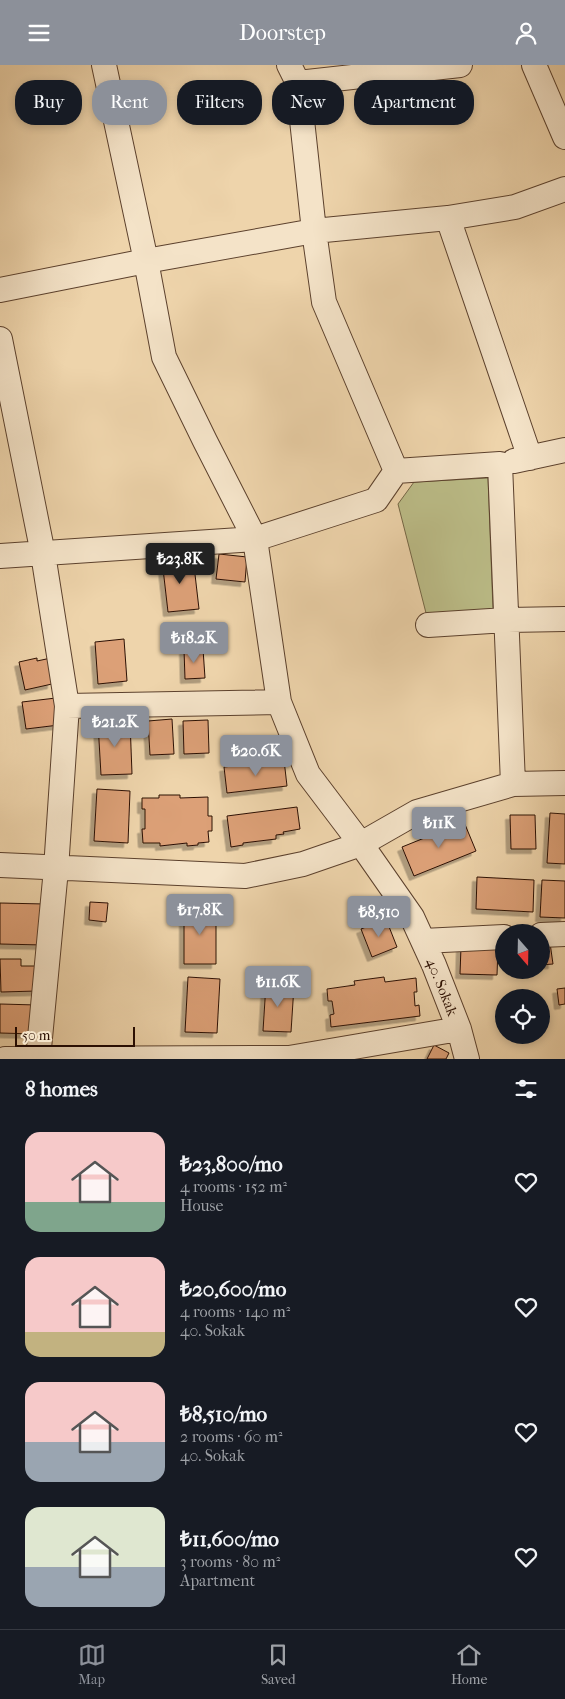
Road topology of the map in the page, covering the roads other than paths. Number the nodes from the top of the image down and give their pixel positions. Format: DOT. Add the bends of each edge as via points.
graph roads {
  1 [pos="104,65"];
  2 [pos="460,65"];
  3 [pos="534,65"];
  4 [pos="294,74"];
  5 [pos="565,137"];
  6 [pos="565,189"];
  7 [pos="448,218"];
  8 [pos="314,231"];
  9 [pos="146,261"];
  10 [pos="0,290"];
  11 [pos="0,339"];
  12 [pos="565,450"];
  13 [pos="530,458"];
  14 [pos="500,464"];
  15 [pos="396,471"];
  16 [pos="255,539"];
  17 [pos="43,554"];
  18 [pos="0,557"];
  19 [pos="565,619"];
  20 [pos="506,620"];
  21 [pos="428,625"];
  22 [pos="279,702"];
  23 [pos="67,706"];
  24 [pos="565,783"];
  25 [pos="513,784"];
  26 [pos="361,844"];
  27 [pos="0,865"];
  28 [pos="56,869"];
  29 [pos="565,934"];
  30 [pos="550,935"];
  31 [pos="495,937"];
  32 [pos="423,941"];
  33 [pos="459,1029"];
  34 [pos="5,1059"];
  35 [pos="38,1059"];
  36 [pos="289,1059"];
  37 [pos="467,1059"];
  1 -- 9 [label="street, 40. Sokak"];
  2 -- 4 [label="street"];
  3 -- 5 [label="street"];
  4 -- 8 [label="street"];
  6 -- 7 [label="street" via="515,207"];
  7 -- 8 [label="street"];
  7 -- 13 [label="street"];
  8 -- 9 [label="street"];
  8 -- 15 [label="street" via="324,302"];
  9 -- 10 [label="street"];
  9 -- 16 [label="street, 40. Sokak" via="164,357"];
  11 -- 17 [label="street"];
  12 -- 13 [label="street"];
  13 -- 14 [label="street"];
  14 -- 15 [label="street"];
  14 -- 20 [label="street"];
  15 -- 16 [label="street" via="376,499"];
  16 -- 17 [label="street"];
  16 -- 22 [label="street, 40. Sokak"];
  17 -- 18 [label="street"];
  17 -- 23 [label="street"];
  19 -- 20 [label="street"];
  20 -- 21 [label="street"];
  20 -- 25 [label="street"];
  22 -- 23 [label="street"];
  22 -- 26 [label="street, 40. Sokak" via="308,774"];
  23 -- 28 [label="street"];
  24 -- 25 [label="street"];
  25 -- 26 [label="street" via="417,812"];
  26 -- 28 [label="street" via="303,864 245,876"];
  26 -- 32 [label="street, 40. Sokak" via="412,917"];
  27 -- 28 [label="street"];
  28 -- 35 [label="street"];
  29 -- 30 [label="street"];
  31 -- 32 [label="street"];
  32 -- 33 [label="street, 40. Sokak"];
  33 -- 36 [label="street"];
  33 -- 37 [label="street, 40. Sokak"];
  34 -- 35 [label="street"];
  35 -- 36 [label="street"];
}
